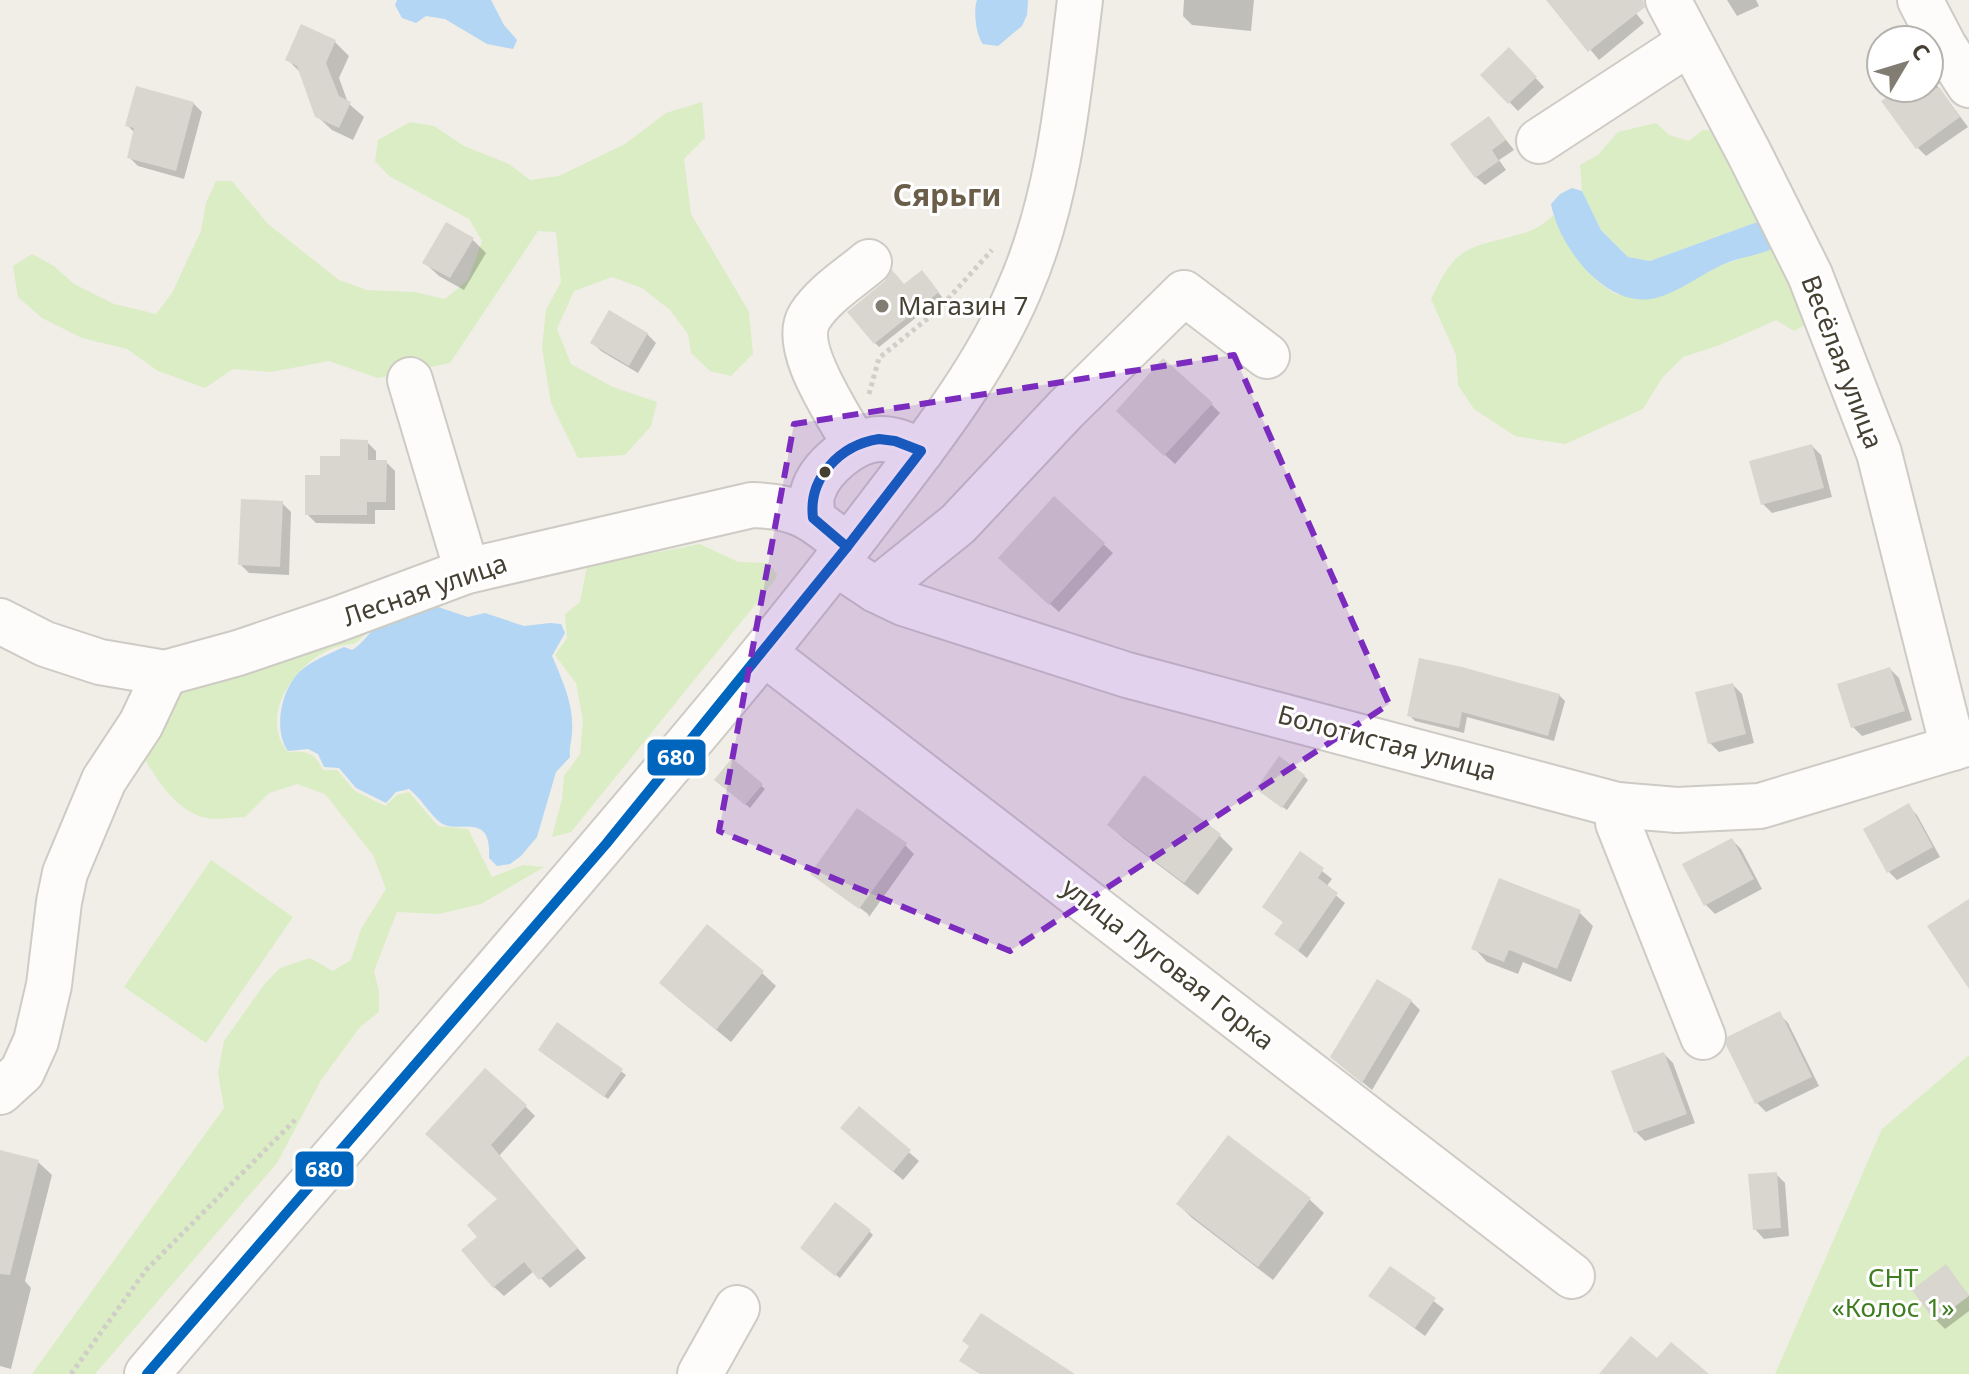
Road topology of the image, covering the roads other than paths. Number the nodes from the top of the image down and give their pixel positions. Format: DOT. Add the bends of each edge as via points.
graph roads {
  1 [pos="1080,0"];
  2 [pos="1668,0"];
  3 [pos="1920,0"];
  4 [pos="1689,43"];
  5 [pos="1969,85"];
  6 [pos="1539,141"];
  7 [pos="869,262"];
  8 [pos="1267,356"];
  9 [pos="410,380"];
  10 [pos="855,445"];
  11 [pos="921,451"];
  12 [pos="813,518"];
  13 [pos="842,555"];
  14 [pos="467,571"];
  15 [pos="876,590"];
  16 [pos="0,621"];
  17 [pos="764,653"];
  18 [pos="165,673"];
  19 [pos="1961,745"];
  20 [pos="1617,805"];
  21 [pos="1703,1037"];
  22 [pos="0,1092"];
  23 [pos="1572,1276"];
  24 [pos="737,1308"];
  25 [pos="147,1374"];
  26 [pos="700,1374"];
  1 -- 11 [label="street" via="1066,116 1045,215 1020,289 985,356"];
  2 -- 4 [label="street, Весёлая улица"];
  3 -- 5 [label="street"];
  4 -- 6 [label="street"];
  4 -- 19 [label="street, Весёлая улица" via="1810,275 1879,453"];
  7 -- 10 [label="street" via="825,298 808,318 803,335 808,356"];
  8 -- 15 [label="street" via="1184,293 958,524"];
  9 -- 14 [label="street"];
  10 -- 11 [label="street" via="896,440"];
  10 -- 12 [label="street" via="823,473 812,494"];
  11 -- 13 [label="street"];
  12 -- 13 [label="street, Лесная улица"];
  12 -- 14 [label="street, Лесная улица" via="780,506 752,505"];
  13 -- 15 [label="street, Болотистая улица"];
  13 -- 17 [label="street"];
  14 -- 18 [label="street, Лесная улица" via="238,653"];
  15 -- 20 [label="street, Болотистая улица" via="1127,675"];
  16 -- 18 [label="street, Лесная улица" via="45,644 100,662"];
  17 -- 23 [label="street, улица Луговая Горка"];
  17 -- 25 [label="street"];
  18 -- 22 [label="street" via="141,724 104,780 65,873 36,1041 22,1072"];
  19 -- 20 [label="street, Болотистая улица" via="1760,806 1677,810"];
  20 -- 21 [label="street" via="1618,823"];
  24 -- 26 [label="street"];
}
